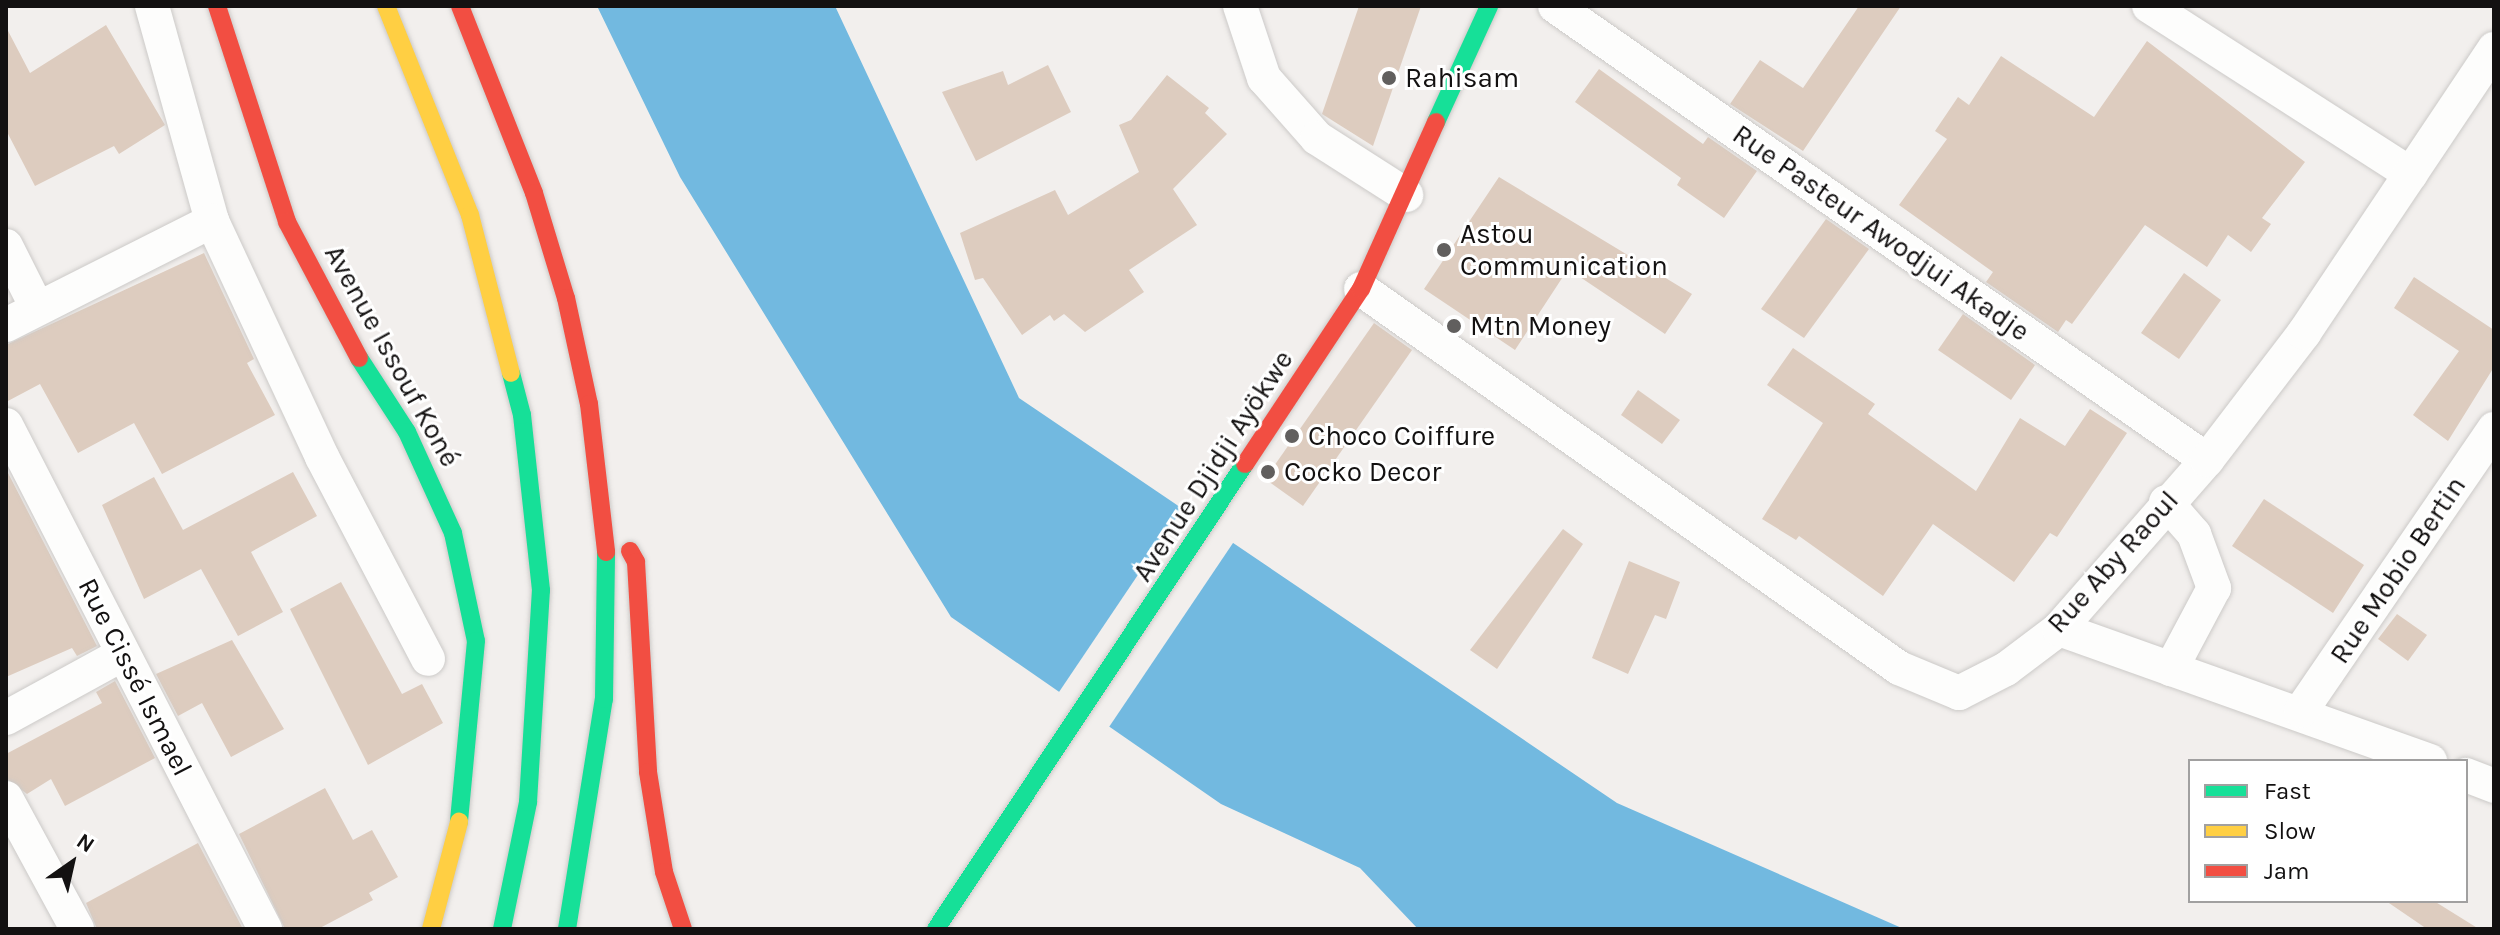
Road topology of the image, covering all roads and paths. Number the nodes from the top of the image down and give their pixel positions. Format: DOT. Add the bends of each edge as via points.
graph roads {
  1 [pos="152,6"];
  2 [pos="217,6"];
  3 [pos="386,6"];
  4 [pos="460,6"];
  5 [pos="1240,6"];
  6 [pos="1489,6"];
  7 [pos="1555,6"];
  8 [pos="2149,6"];
  9 [pos="2494,49"];
  10 [pos="2411,174"];
  11 [pos="1406,195"];
  12 [pos="212,221"];
  13 [pos="6,246"];
  14 [pos="1361,289"];
  15 [pos="37,308"];
  16 [pos="6,325"];
  17 [pos="6,425"];
  18 [pos="2494,429"];
  19 [pos="2207,460"];
  20 [pos="601,500"];
  21 [pos="2166,502"];
  22 [pos="2059,629"];
  23 [pos="123,654"];
  24 [pos="428,659"];
  25 [pos="2171,669"];
  26 [pos="2301,711"];
  27 [pos="6,718"];
  28 [pos="2425,759"];
  29 [pos="2468,776"];
  30 [pos="2494,786"];
  31 [pos="6,798"];
  32 [pos="77,929"];
  33 [pos="265,929"];
  34 [pos="431,929"];
  35 [pos="502,929"];
  36 [pos="567,929"];
  37 [pos="683,929"];
  38 [pos="936,929"];
  1 -- 12 [label="street"];
  2 -- 34 [label="main road, Avenue Issouf Koné" via="237,83 287,222 338,324 407,432 453,533 476,641 458,827"];
  3 -- 35 [label="main road" via="470,215 522,415 541,590 528,802"];
  4 -- 20 [label="main road" via="534,193 566,298 589,404"];
  5 -- 11 [label="street" via="1264,78 1317,138"];
  6 -- 11 [label="main road, Avenue Djidji Ayökwe"];
  7 -- 19 [label="street, Rue Pasteur Awodjui Akadje"];
  8 -- 10 [label="street"];
  9 -- 10 [label="street, Rue Aby Raoul"];
  10 -- 19 [label="street, Rue Aby Raoul" via="2304,333"];
  11 -- 14 [label="main road, Avenue Djidji Ayökwe"];
  12 -- 15 [label="street"];
  12 -- 24 [label="street" via="322,457"];
  13 -- 15 [label="street"];
  14 -- 22 [label="street, Rue Aby Raoul" via="1899,668 1959,693 2006,669"];
  14 -- 38 [label="main road, Avenue Djidji Ayökwe"];
  15 -- 16 [label="street"];
  17 -- 23 [label="street, Rue Cissé Ismael"];
  18 -- 26 [label="street, Rue Mobio Bertin"];
  19 -- 21 [label="street, Rue Aby Raoul"];
  20 -- 36 [label="main road" via="609,589 604,699 590,816"];
  20 -- 37 [label="main road" via="636,562 648,772 664,872"];
  21 -- 22 [label="street, Rue Aby Raoul"];
  21 -- 25 [label="street" via="2194,534 2214,588"];
  22 -- 25 [label="street"];
  23 -- 27 [label="street"];
  23 -- 33 [label="street, Rue Cissé Ismael"];
  25 -- 26 [label="street"];
  26 -- 28 [label="street"];
  29 -- 30 [label="street"];
  31 -- 32 [label="street"];
}
